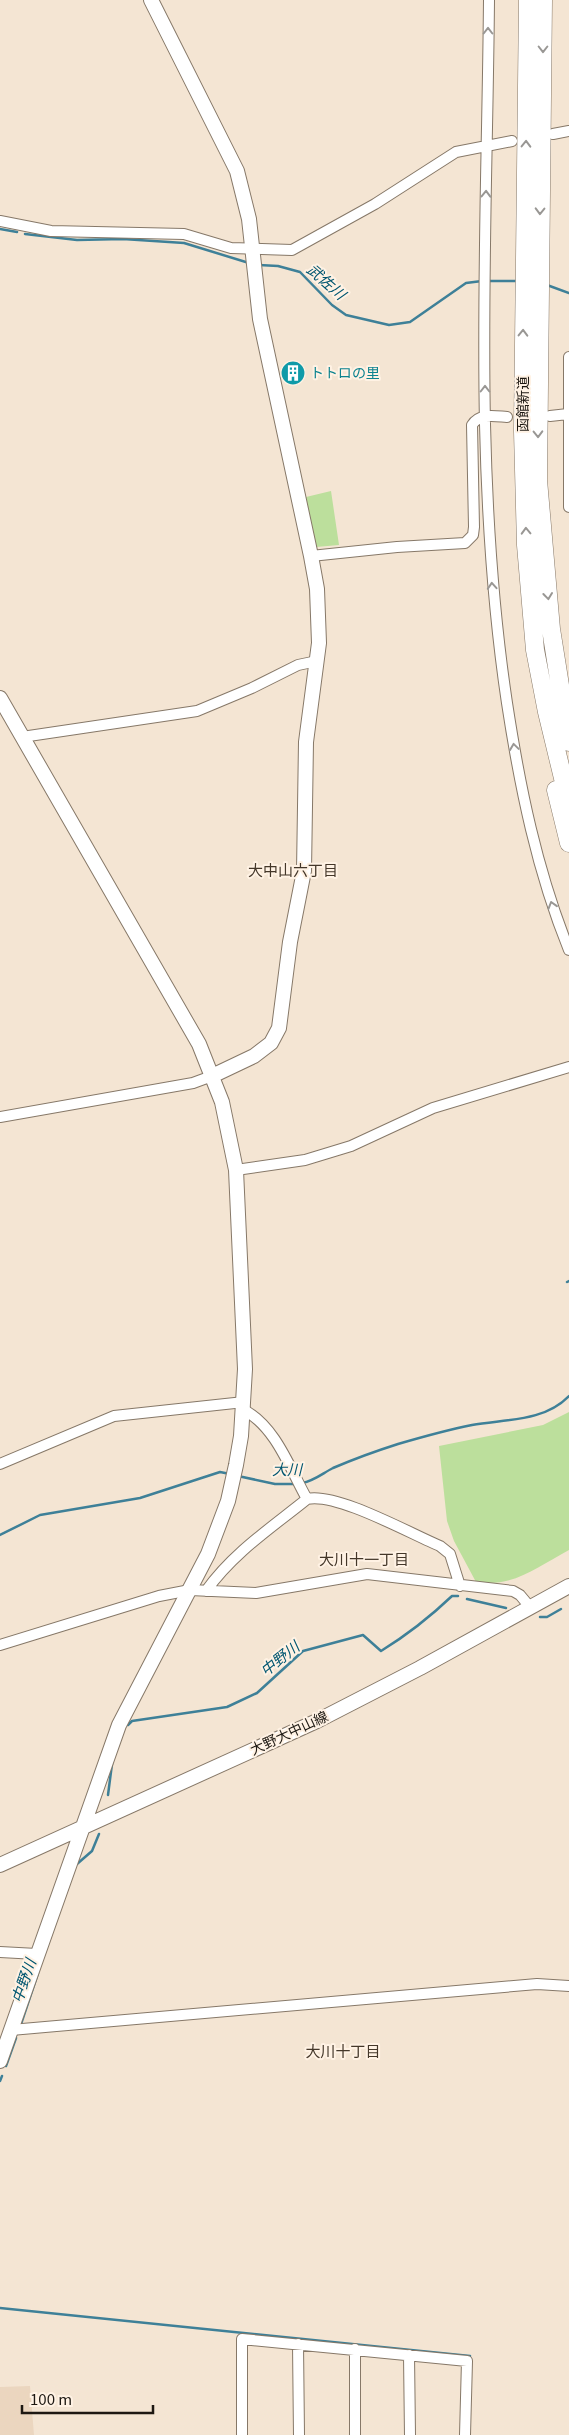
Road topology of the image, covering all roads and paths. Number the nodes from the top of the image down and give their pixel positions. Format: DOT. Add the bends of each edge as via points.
graph roads {
  1 [pos="151,0"];
  2 [pos="488,0"];
  3 [pos="528,0"];
  4 [pos="543,0"];
  5 [pos="569,131"];
  6 [pos="552,134"];
  7 [pos="512,141"];
  8 [pos="487,146"];
  9 [pos="0,221"];
  10 [pos="252,259"];
  11 [pos="532,264"];
  12 [pos="532,297"];
  13 [pos="569,357"];
  14 [pos="568,414"];
  15 [pos="485,416"];
  16 [pos="550,416"];
  17 [pos="507,417"];
  18 [pos="569,508"];
  19 [pos="312,556"];
  20 [pos="535,650"];
  21 [pos="317,661"];
  22 [pos="0,698"];
  23 [pos="22,737"];
  24 [pos="569,742"];
  25 [pos="569,803"];
  26 [pos="569,843"];
  27 [pos="569,950"];
  28 [pos="569,1067"];
  29 [pos="212,1076"];
  30 [pos="0,1117"];
  31 [pos="236,1170"];
  32 [pos="244,1406"];
  33 [pos="0,1464"];
  34 [pos="307,1499"];
  35 [pos="460,1586"];
  36 [pos="569,1586"];
  37 [pos="190,1590"];
  38 [pos="206,1591"];
  39 [pos="530,1607"];
  40 [pos="0,1644"];
  41 [pos="82,1827"];
  42 [pos="0,1865"];
  43 [pos="0,1952"];
  44 [pos="37,1954"];
  45 [pos="569,1986"];
  46 [pos="11,2030"];
  47 [pos="0,2061"];
  48 [pos="298,2344"];
  49 [pos="354,2350"];
  50 [pos="410,2355"];
  51 [pos="242,2435"];
  52 [pos="299,2435"];
  53 [pos="355,2435"];
  54 [pos="410,2435"];
  55 [pos="465,2435"];
  1 -- 10 [label="street" via="237,171 249,219"];
  8 -- 2 [label="street, one-way"];
  11 -- 3 [label="highway, 函館新道, one-way"];
  4 -- 11 [label="highway, 函館新道, one-way"];
  5 -- 6 [label="street"];
  7 -- 8 [label="street"];
  8 -- 10 [label="street" via="456,152 375,204 292,250"];
  15 -- 8 [label="street, one-way"];
  9 -- 10 [label="street" via="52,231 184,234 231,248"];
  10 -- 19 [label="street" via="260,319"];
  11 -- 12 [label="highway, 函館新道"];
  20 -- 12 [label="highway, 函館新道, one-way" via="524,478"];
  12 -- 24 [label="highway, 函館新道, one-way" via="539,488 551,629"];
  13 -- 14 [label="street"];
  14 -- 16 [label="street"];
  14 -- 18 [label="street"];
  15 -- 17 [label="street"];
  15 -- 19 [label="street" via="476,419 472,425 474,527 470,540"];
  27 -- 15 [label="street, one-way" via="533,842 518,778 494,612"];
  19 -- 21 [label="street" via="317,589"];
  20 -- 25 [label="highway, 函館新道"];
  20 -- 26 [label="highway" via="553,777"];
  21 -- 23 [label="street" via="298,665 197,711"];
  21 -- 29 [label="street" via="306,742 304,871 290,942 279,1028 271,1043 254,1056"];
  22 -- 23 [label="street"];
  23 -- 29 [label="street" via="199,1044"];
  28 -- 31 [label="street" via="433,1108 351,1146 305,1160"];
  29 -- 30 [label="street" via="193,1083"];
  29 -- 31 [label="street" via="222,1102"];
  31 -- 32 [label="street" via="242,1268"];
  32 -- 33 [label="street" via="114,1416"];
  32 -- 34 [label="street" via="266,1428"];
  32 -- 37 [label="street" via="236,1465 220,1523"];
  34 -- 35 [label="street" via="330,1499 440,1546 450,1554"];
  34 -- 38 [label="street" via="246,1547"];
  35 -- 38 [label="street" via="367,1574 256,1593"];
  35 -- 39 [label="street" via="513,1591"];
  36 -- 39 [label="street, 大野大中山線"];
  37 -- 38 [label="street"];
  37 -- 40 [label="street" via="159,1596"];
  37 -- 41 [label="street" via="119,1725"];
  39 -- 41 [label="street, 大野大中山線" via="317,1722"];
  41 -- 42 [label="street, 大野大中山線"];
  41 -- 44 [label="street"];
  43 -- 44 [label="street"];
  44 -- 46 [label="street"];
  45 -- 46 [label="street" via="537,1984"];
  46 -- 47 [label="street"];
  48 -- 49 [label="street"];
  48 -- 51 [label="street" via="242,2339"];
  48 -- 52 [label="street"];
  49 -- 50 [label="street"];
  49 -- 53 [label="street"];
  50 -- 54 [label="street"];
  50 -- 55 [label="street" via="467,2361"];
}
